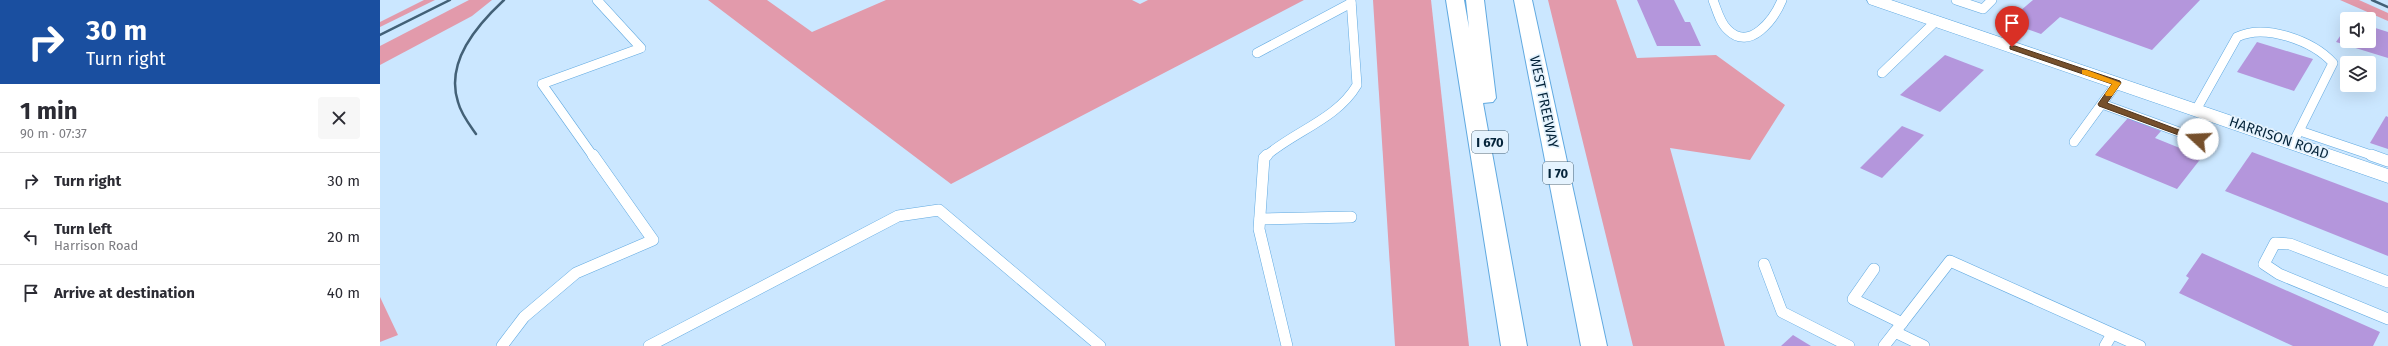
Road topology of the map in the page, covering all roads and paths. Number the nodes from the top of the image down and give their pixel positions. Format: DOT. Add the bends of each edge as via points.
graph roads {
  1 [pos="597,0"];
  2 [pos="1455,0"];
  3 [pos="1475,0"];
  4 [pos="1523,0"];
  5 [pos="1713,0"];
  6 [pos="1782,0"];
  7 [pos="1875,0"];
  8 [pos="1956,0"];
  9 [pos="1992,0"];
  10 [pos="1351,1"];
  11 [pos="1936,21"];
  12 [pos="1257,53"];
  13 [pos="1882,73"];
  14 [pos="2117,83"];
  15 [pos="2102,104"];
  16 [pos="2196,110"];
  17 [pos="2296,137"];
  18 [pos="2074,142"];
  19 [pos="2212,144"];
  20 [pos="2388,161"];
  21 [pos="2388,176"];
  22 [pos="1351,217"];
  23 [pos="1260,219"];
  24 [pos="1764,264"];
  25 [pos="1874,269"];
  26 [pos="2388,282"];
  27 [pos="1505,284"];
  28 [pos="2388,319"];
  29 [pos="1899,328"];
  30 [pos="2112,334"];
  31 [pos="502,346"];
  32 [pos="649,346"];
  33 [pos="1100,346"];
  34 [pos="1287,346"];
  35 [pos="1514,346"];
  36 [pos="1594,346"];
  37 [pos="1849,346"];
  38 [pos="1884,346"];
  39 [pos="1924,346"];
  40 [pos="2105,346"];
  41 [pos="2140,346"];
  1 -- 31 [label="lane" via="641,48 542,84 653,240 576,274 524,317"];
  2 -- 27 [label="highway"];
  3 -- 27 [label="highway, I 670"];
  4 -- 36 [label="highway, WEST FREEWAY / I 70"];
  5 -- 6 [label="lane" via="1728,30 1734,35 1744,36 1755,34 1766,26 1775,16"];
  7 -- 11 [label="street, HARRISON ROAD"];
  8 -- 9 [label="lane" via="1983,9"];
  10 -- 12 [label="lane"];
  10 -- 23 [label="lane" via="1357,85 1353,94 1338,107 1280,144 1264,158"];
  11 -- 13 [label="lane"];
  11 -- 14 [label="street, HARRISON ROAD"];
  14 -- 15 [label="lane"];
  14 -- 16 [label="street, HARRISON ROAD"];
  15 -- 18 [label="lane"];
  15 -- 19 [label="lane"];
  16 -- 17 [label="street, HARRISON ROAD"];
  16 -- 17 [label="lane" via="2237,37 2256,31 2314,47 2333,64"];
  17 -- 20 [label="lane"];
  17 -- 21 [label="street, HARRISON ROAD"];
  22 -- 23 [label="lane"];
  23 -- 34 [label="lane" via="1259,228"];
  24 -- 37 [label="lane" via="1782,312"];
  25 -- 29 [label="lane" via="1852,299"];
  26 -- 28 [label="lane" via="2290,244 2275,244 2264,264 2279,274"];
  27 -- 35 [label="highway"];
  29 -- 30 [label="lane" via="1950,261"];
  29 -- 38 [label="lane"];
  29 -- 39 [label="lane"];
  30 -- 40 [label="lane"];
  30 -- 41 [label="lane"];
  32 -- 33 [label="lane" via="898,216 939,210"];
}
